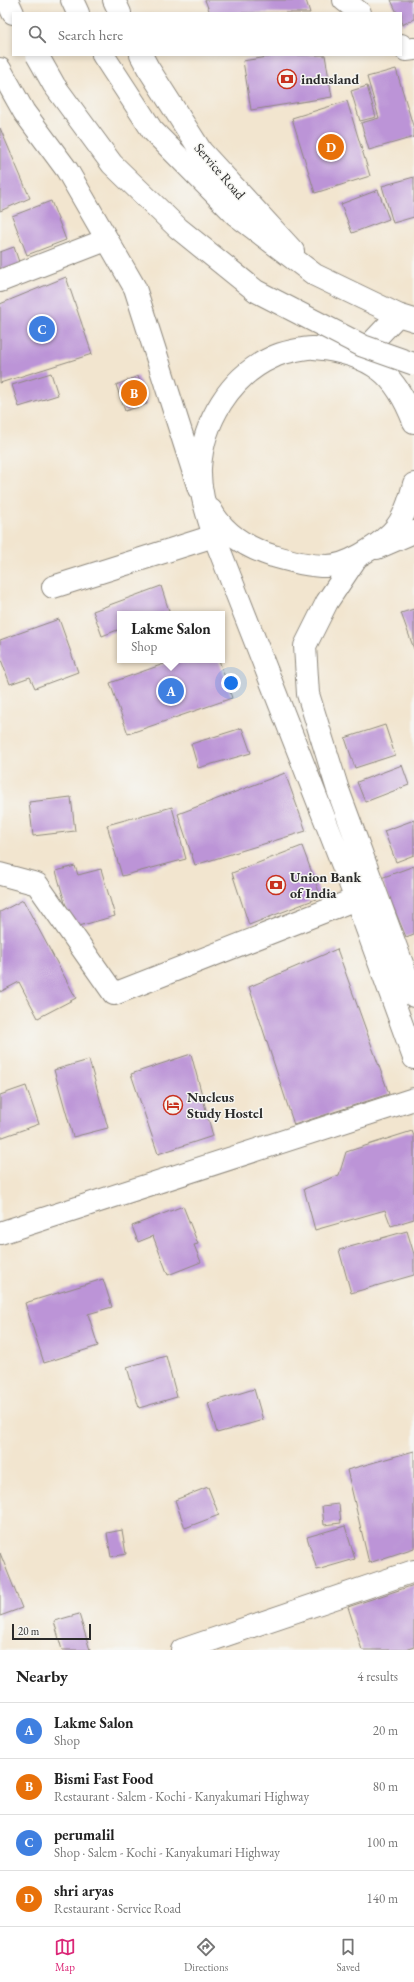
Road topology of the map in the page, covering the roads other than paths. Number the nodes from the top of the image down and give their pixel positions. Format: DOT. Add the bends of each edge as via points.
graph roads {
  1 [pos="7,0"];
  2 [pos="72,0"];
  3 [pos="114,0"];
  4 [pos="344,0"];
  5 [pos="13,12"];
  6 [pos="78,12"];
  7 [pos="120,12"];
  8 [pos="359,12"];
  9 [pos="402,46"];
  10 [pos="414,49"];
  11 [pos="38,56"];
  12 [pos="105,56"];
  13 [pos="142,56"];
  14 [pos="2,75"];
  15 [pos="106,240"];
  16 [pos="315,275"];
  17 [pos="0,281"];
  18 [pos="406,318"];
  19 [pos="358,357"];
  20 [pos="414,364"];
  21 [pos="414,422"];
  22 [pos="414,484"];
  23 [pos="201,494"];
  24 [pos="414,532"];
  25 [pos="214,536"];
  26 [pos="357,557"];
  27 [pos="53,587"];
  28 [pos="0,874"];
  29 [pos="356,899"];
  30 [pos="414,996"];
  31 [pos="414,1058"];
  32 [pos="414,1099"];
  33 [pos="0,1233"];
  34 [pos="414,1571"];
  35 [pos="182,1650"];
  1 -- 5 [label="main road"];
  2 -- 6 [label="main road"];
  3 -- 7 [label="main road"];
  4 -- 8 [label="main road"];
  9 -- 10 [label="main road" via="406,50"];
  11 -- 20 [label="main road, bridge" via="54,84 112,164 178,228 256,291 363,346"];
  12 -- 16 [label="main road" via="152,130 236,215"];
  13 -- 16 [label="main road, Service Road" via="201,151"];
  14 -- 15 [label="main road" via="24,112 67,170"];
  15 -- 17 [label="main road"];
  15 -- 23 [label="main road" via="135,288"];
  16 -- 18 [label="main road"];
  18 -- 19 [label="main road"];
  19 -- 21 [label="main road" via="380,370 406,401"];
  19 -- 23 [label="main road" via="313,348 273,356 243,377 222,400 203,443"];
  22 -- 26 [label="main road" via="410,503 392,532"];
  23 -- 25 [label="main road"];
  23 -- 26 [label="main road" via="216,520 228,532 241,542 266,554 297,564 328,566"];
  24 -- 26 [label="main road"];
  25 -- 27 [label="main road"];
  25 -- 29 [label="main road"];
  26 -- 30 [label="main road" via="327,602 305,646 308,694 338,790"];
  28 -- 29 [label="main road" via="37,884 114,994"];
  29 -- 31 [label="main road"];
  32 -- 33 [label="main road"];
  34 -- 35 [label="main road"];
}
